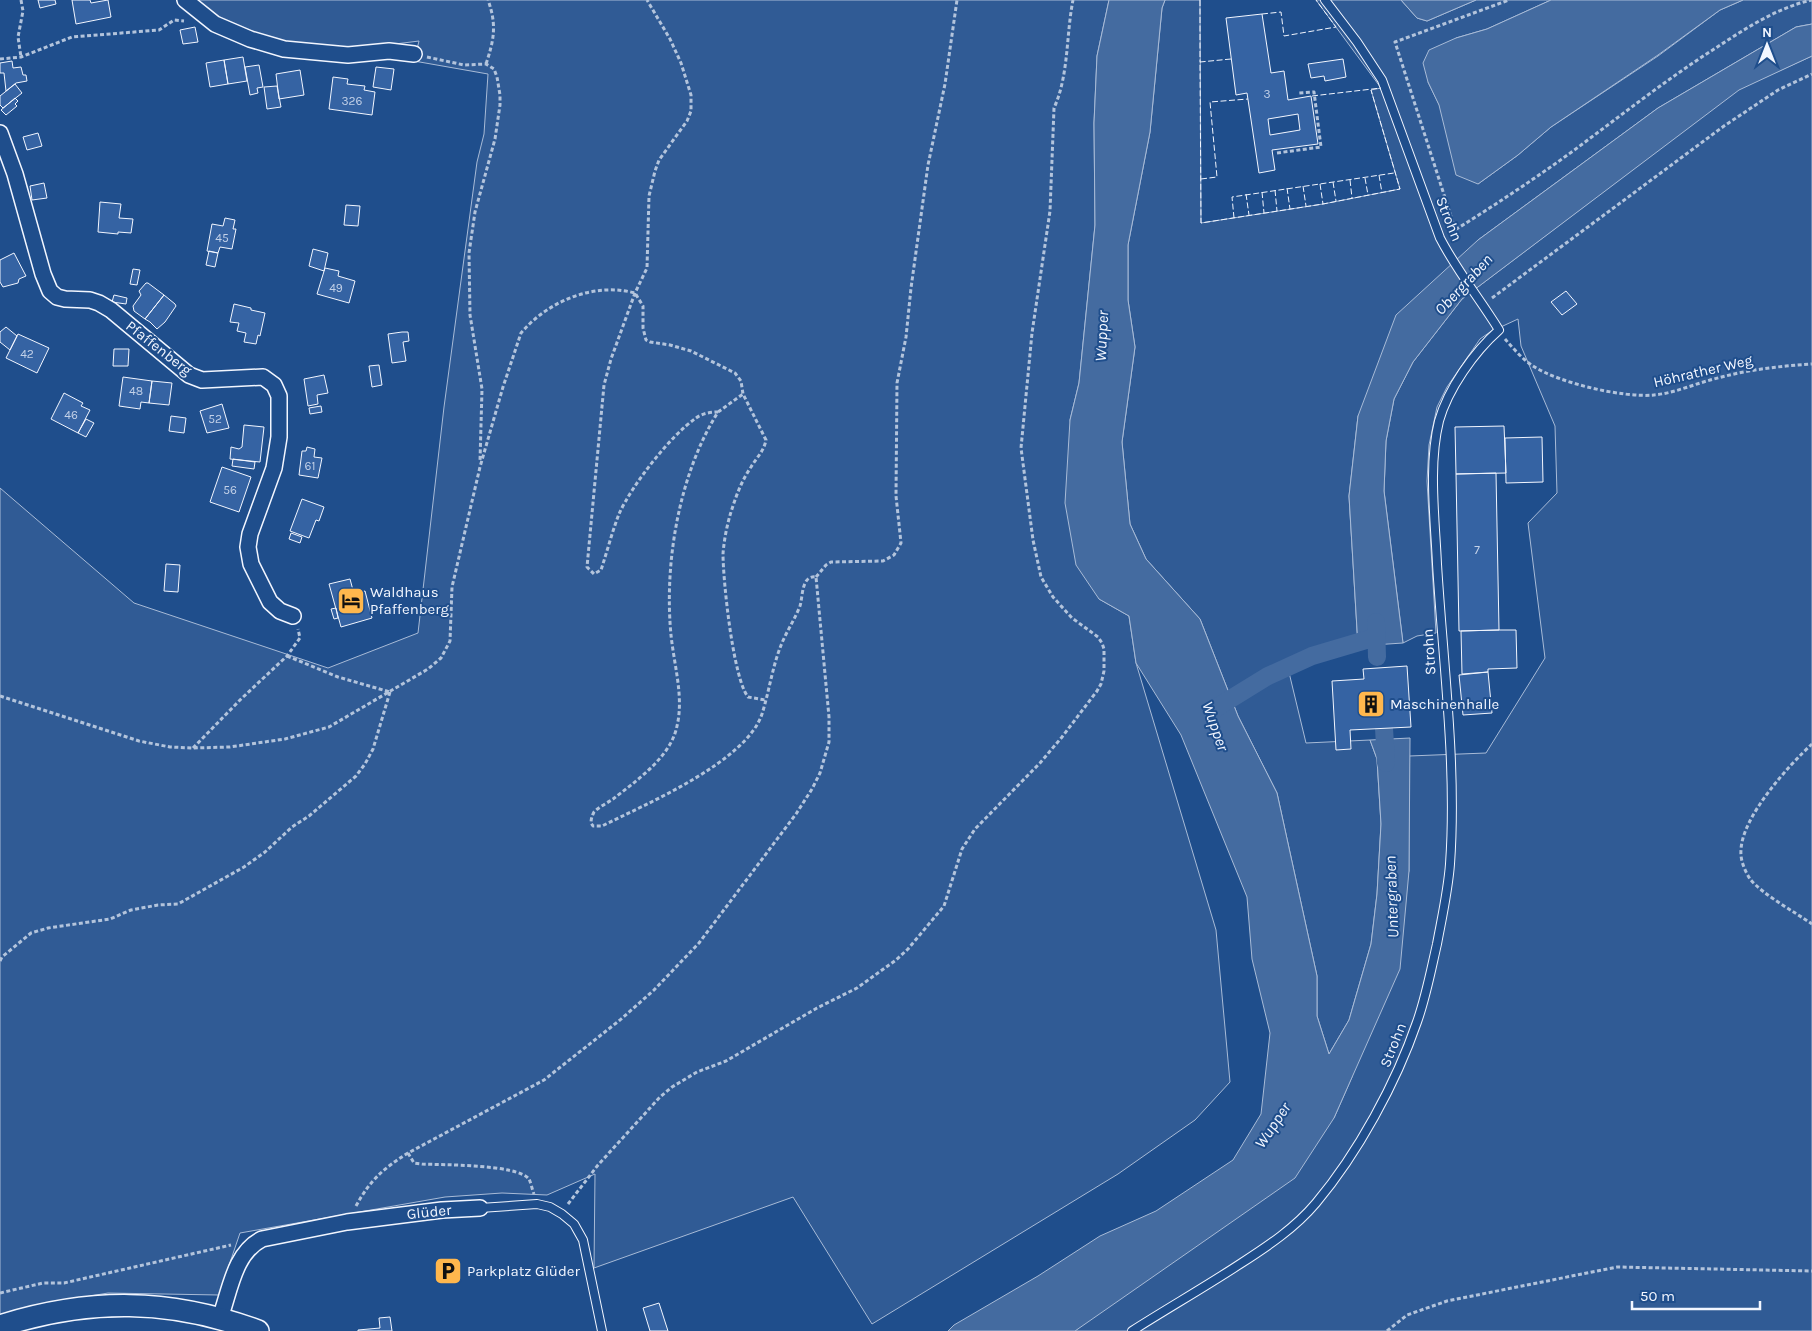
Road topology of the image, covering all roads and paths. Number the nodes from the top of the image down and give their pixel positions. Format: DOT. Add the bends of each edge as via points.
graph roads {
  1 [pos="21,0"];
  2 [pos="185,0"];
  3 [pos="488,0"];
  4 [pos="647,0"];
  5 [pos="957,0"];
  6 [pos="1073,0"];
  7 [pos="1325,0"];
  8 [pos="1509,0"];
  9 [pos="1812,0"];
  10 [pos="215,24"];
  11 [pos="414,54"];
  12 [pos="22,57"];
  13 [pos="0,60"];
  14 [pos="486,64"];
  15 [pos="1812,74"];
  16 [pos="1299,94"];
  17 [pos="0,133"];
  18 [pos="1277,153"];
  19 [pos="1455,229"];
  20 [pos="1440,238"];
  21 [pos="634,293"];
  22 [pos="1482,303"];
  23 [pos="1499,330"];
  24 [pos="1812,364"];
  25 [pos="743,394"];
  26 [pos="718,412"];
  27 [pos="480,467"];
  28 [pos="816,577"];
  29 [pos="293,616"];
  30 [pos="288,656"];
  31 [pos="390,692"];
  32 [pos="0,696"];
  33 [pos="765,700"];
  34 [pos="1812,744"];
  35 [pos="193,748"];
  36 [pos="1812,924"];
  37 [pos="0,961"];
  38 [pos="408,1153"];
  39 [pos="537,1204"];
  40 [pos="480,1208"];
  41 [pos="562,1214"];
  42 [pos="347,1222"];
  43 [pos="262,1239"];
  44 [pos="1812,1271"];
  45 [pos="0,1293"];
  46 [pos="220,1318"];
  47 [pos="0,1326"];
  48 [pos="258,1331"];
  49 [pos="602,1331"];
  50 [pos="1132,1331"];
  51 [pos="1387,1331"];
  1 -- 12 [label="path" via="23,11 18,37"];
  2 -- 10 [label="street"];
  3 -- 14 [label="path" via="495,30"];
  4 -- 21 [label="path" via="681,63 692,104 690,116 659,160 650,185 647,268"];
  5 -- 28 [label="path" via="945,84 928,165 897,383 896,496 901,543 894,555 883,561 831,562"];
  6 -- 41 [label="path" via="1063,76 1054,108 1050,211 1032,333 1021,448 1033,540 1042,577 1053,597 1072,618 1102,643 1104,671 1101,684 1040,763 971,834 962,849 944,906 896,960 857,988 726,1061 697,1072 672,1087 598,1165"];
  7 -- 20 [label="lane, Strohn" via="1382,80"];
  8 -- 19 [label="path" via="1395,42"];
  9 -- 19 [label="path" via="1772,15 1725,41 1546,170"];
  10 -- 11 [label="street" via="284,49 348,55 389,51"];
  10 -- 12 [label="path" via="174,20 159,30 72,36"];
  11 -- 14 [label="path" via="464,65"];
  12 -- 13 [label="path"];
  14 -- 27 [label="path" via="494,69 497,77 500,105 495,139 475,212 469,253 470,315 482,389"];
  15 -- 22 [label="path" via="1778,90 1724,126"];
  16 -- 18 [label="path" via="1314,92 1321,147"];
  17 -- 29 [label="street, Pfaffenberg" via="50,291 57,297 90,300 111,310 196,378 220,381 263,378 274,385 279,396 279,437 274,468 248,547 252,564 270,602"];
  19 -- 20 [label="path"];
  20 -- 22 [label="lane, Strohn"];
  21 -- 25 [label="path" via="643,306 646,340 680,348 727,368 740,381"];
  21 -- 26 [label="path" via="604,385 587,560 587,567 594,574 601,570 626,501 647,470 697,417"];
  21 -- 27 [label="path" via="604,289 582,293 557,303 527,326 521,333 502,386"];
  22 -- 23 [label="lane, Strohn"];
  23 -- 24 [label="path, Höhrather Weg" via="1518,353 1548,374 1602,390 1643,395 1668,393 1735,374"];
  23 -- 50 [label="lane, Strohn" via="1453,387 1437,431 1434,508 1450,749 1451,847 1445,902 1418,1020 1382,1102 1334,1180 1310,1210 1262,1250"];
  25 -- 26 [label="path"];
  25 -- 33 [label="path" via="766,440 742,483 731,513 724,541 724,568 732,641 744,692 748,697"];
  26 -- 33 [label="path" via="689,474 673,548 670,616 679,702 677,727 659,759 595,812 591,818 592,825 602,826 716,765 750,734 762,714"];
  27 -- 31 [label="path" via="452,587 450,641 441,658 428,670"];
  28 -- 33 [label="path" via="808,578 804,583 800,605 780,646"];
  28 -- 38 [label="path" via="829,742 820,773 796,814 699,943 654,990 613,1026 544,1080"];
  29 -- 30 [label="path" via="300,638"];
  30 -- 31 [label="path" via="338,677"];
  30 -- 35 [label="path"];
  31 -- 35 [label="path" via="329,727 276,741"];
  31 -- 37 [label="path" via="373,749 356,776 244,867 178,904 158,904 130,910 110,919 31,933"];
  32 -- 35 [label="path" via="123,737 170,747"];
  34 -- 36 [label="path" via="1780,777 1764,800 1746,830 1741,849 1744,866 1751,879"];
  38 -- 39 [label="path" via="414,1162 422,1164 494,1167 517,1172 529,1179"];
  38 -- 42 [label="path" via="373,1179"];
  39 -- 40 [label="lane, Glüder"];
  39 -- 41 [label="lane, Glüder"];
  40 -- 42 [label="street, Glüder"];
  41 -- 49 [label="lane, Glüder" via="574,1224 582,1240"];
  42 -- 43 [label="street, Glüder"];
  43 -- 45 [label="path" via="64,1284 43,1283"];
  43 -- 46 [label="street, Glüder" via="241,1258"];
  44 -- 51 [label="path" via="1617,1267 1447,1301 1407,1315"];
  46 -- 47 [label="main road" via="175,1309 112,1305 50,1312"];
  46 -- 48 [label="main road"];
}
